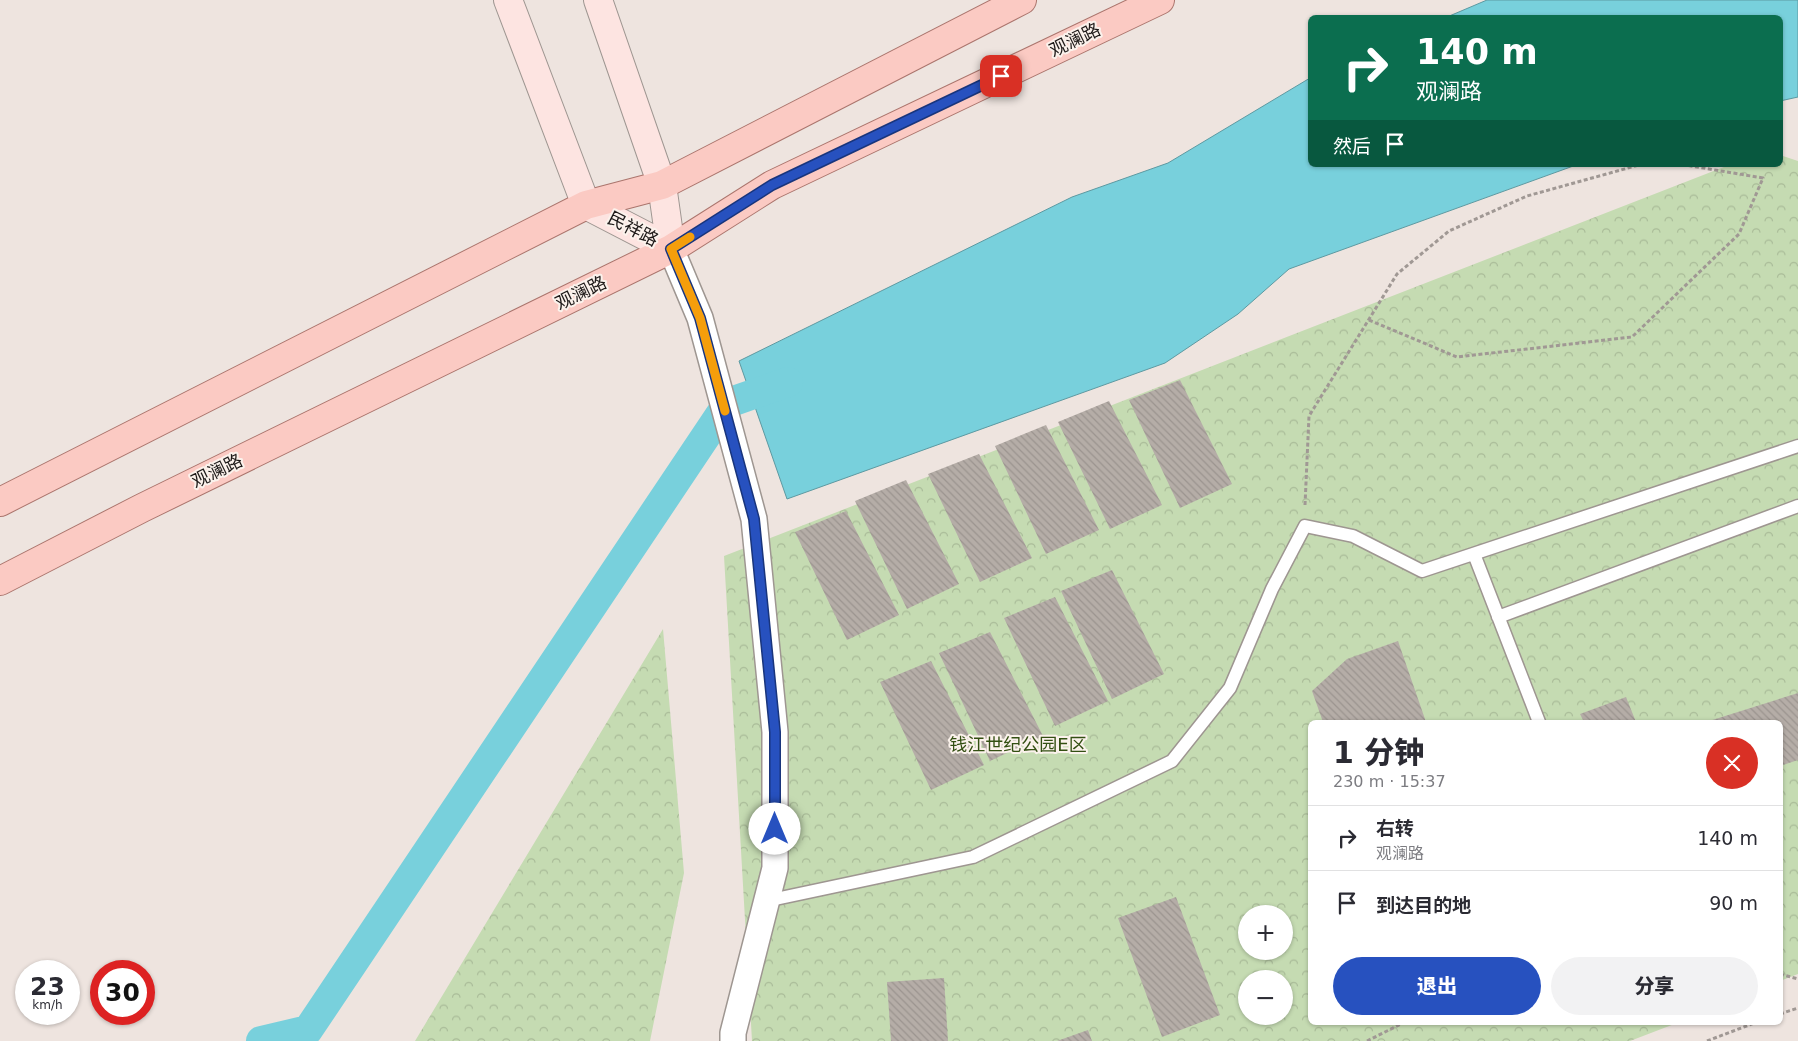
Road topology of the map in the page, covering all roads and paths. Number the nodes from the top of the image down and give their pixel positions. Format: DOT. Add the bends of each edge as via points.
graph roads {
  1 [pos="508,0"];
  2 [pos="598,0"];
  3 [pos="1022,0"];
  4 [pos="1160,0"];
  5 [pos="1631,167"];
  6 [pos="1697,167"];
  7 [pos="662,185"];
  8 [pos="586,206"];
  9 [pos="671,249"];
  10 [pos="1369,320"];
  11 [pos="1798,446"];
  12 [pos="0,502"];
  13 [pos="1798,506"];
  14 [pos="1305,526"];
  15 [pos="1474,554"];
  16 [pos="0,581"];
  17 [pos="1498,617"];
  18 [pos="1538,720"];
  19 [pos="766,901"];
  20 [pos="1783,975"];
  21 [pos="1798,979"];
  22 [pos="1798,1008"];
  23 [pos="1783,1013"];
  24 [pos="1399,1025"];
  25 [pos="1749,1025"];
  26 [pos="733,1041"];
  27 [pos="1367,1041"];
  28 [pos="1706,1041"];
  1 -- 8 [label="main road, 民祥路"];
  2 -- 7 [label="main road, 民祥路"];
  3 -- 7 [label="main road"];
  4 -- 9 [label="main road, 观澜路" via="772,185"];
  5 -- 10 [label="path" via="1527,196 1449,231 1397,274"];
  6 -- 10 [label="path" via="1763,178 1739,234 1632,337 1457,358"];
  7 -- 8 [label="main road"];
  7 -- 9 [label="main road, 民祥路"];
  8 -- 9 [label="main road, 民祥路"];
  8 -- 12 [label="main road"];
  9 -- 16 [label="main road, 观澜路"];
  9 -- 19 [label="street" via="700,318 754,519 775,732 775,868"];
  10 -- 14 [label="path" via="1308,416"];
  11 -- 15 [label="lane"];
  13 -- 17 [label="lane"];
  14 -- 15 [label="lane" via="1354,536 1422,571"];
  14 -- 19 [label="lane" via="1272,589 1230,688 1172,761 973,857"];
  15 -- 17 [label="lane"];
  17 -- 18 [label="lane"];
  19 -- 26 [label="street" via="732,1034"];
  20 -- 21 [label="path"];
  22 -- 23 [label="path"];
  24 -- 27 [label="path"];
  25 -- 28 [label="path"];
}
